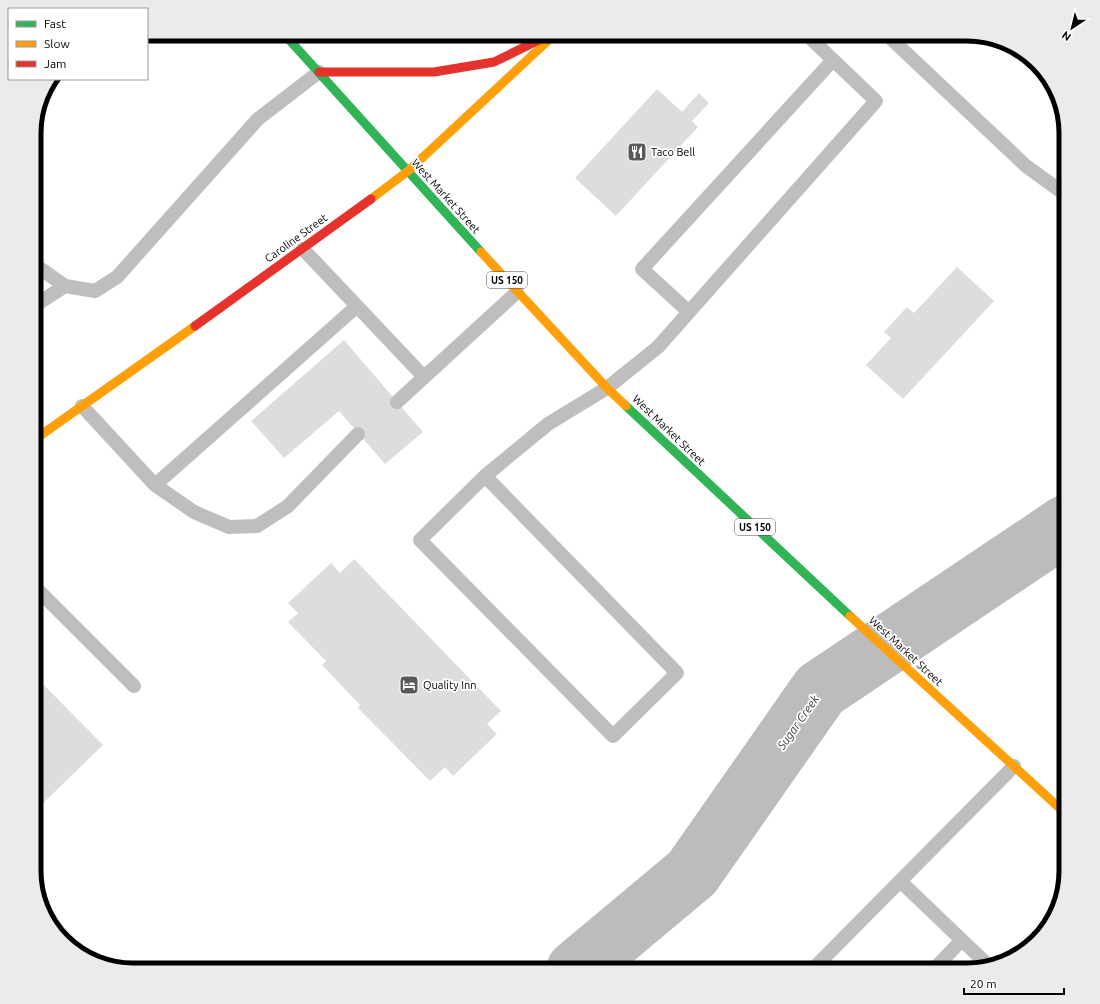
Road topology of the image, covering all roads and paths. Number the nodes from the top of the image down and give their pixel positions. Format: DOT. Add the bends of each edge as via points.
graph roads {
  1 [pos="290,41"];
  2 [pos="537,41"];
  3 [pos="547,41"];
  4 [pos="813,41"];
  5 [pos="893,41"];
  6 [pos="832,60"];
  7 [pos="319,72"];
  8 [pos="408,171"];
  9 [pos="1059,190"];
  10 [pos="303,249"];
  11 [pos="41,269"];
  12 [pos="65,286"];
  13 [pos="517,292"];
  14 [pos="41,301"];
  15 [pos="356,307"];
  16 [pos="689,312"];
  17 [pos="424,377"];
  18 [pos="607,388"];
  19 [pos="397,402"];
  20 [pos="82,406"];
  21 [pos="358,434"];
  22 [pos="41,435"];
  23 [pos="485,476"];
  24 [pos="155,485"];
  25 [pos="41,593"];
  26 [pos="134,686"];
  27 [pos="1014,766"];
  28 [pos="1059,803"];
  29 [pos="900,882"];
  30 [pos="962,940"];
  31 [pos="985,961"];
  32 [pos="819,963"];
  33 [pos="940,963"];
  1 -- 7 [label="main road, West Market Street / US 150"];
  2 -- 7 [label="main road" via="494,62 442,71"];
  3 -- 8 [label="main road, Caroline Street"];
  4 -- 6 [label="lane"];
  5 -- 9 [label="lane" via="1026,166"];
  6 -- 16 [label="lane" via="876,101"];
  6 -- 16 [label="lane" via="642,269"];
  7 -- 8 [label="main road, West Market Street / US 150"];
  7 -- 12 [label="lane" via="258,119 117,277 95,291"];
  8 -- 10 [label="main road, Caroline Street"];
  8 -- 13 [label="main road, West Market Street / US 150"];
  10 -- 15 [label="lane"];
  10 -- 20 [label="main road, Caroline Street"];
  11 -- 12 [label="lane"];
  12 -- 14 [label="lane"];
  13 -- 17 [label="lane"];
  13 -- 18 [label="main road, West Market Street / US 150"];
  15 -- 17 [label="lane"];
  15 -- 24 [label="lane"];
  16 -- 18 [label="lane" via="658,347"];
  17 -- 19 [label="lane"];
  18 -- 23 [label="lane" via="548,424"];
  18 -- 27 [label="main road, West Market Street / US 150"];
  20 -- 22 [label="main road, Caroline Street"];
  20 -- 24 [label="lane"];
  21 -- 24 [label="lane" via="288,506 257,526 229,527 194,512"];
  23 -- 23 [label="lane" via="420,540 613,736 677,673"];
  25 -- 26 [label="lane"];
  27 -- 28 [label="main road, West Market Street / US 150"];
  27 -- 29 [label="lane"];
  29 -- 30 [label="lane"];
  29 -- 32 [label="lane"];
  30 -- 31 [label="lane"];
  30 -- 33 [label="lane"];
}
